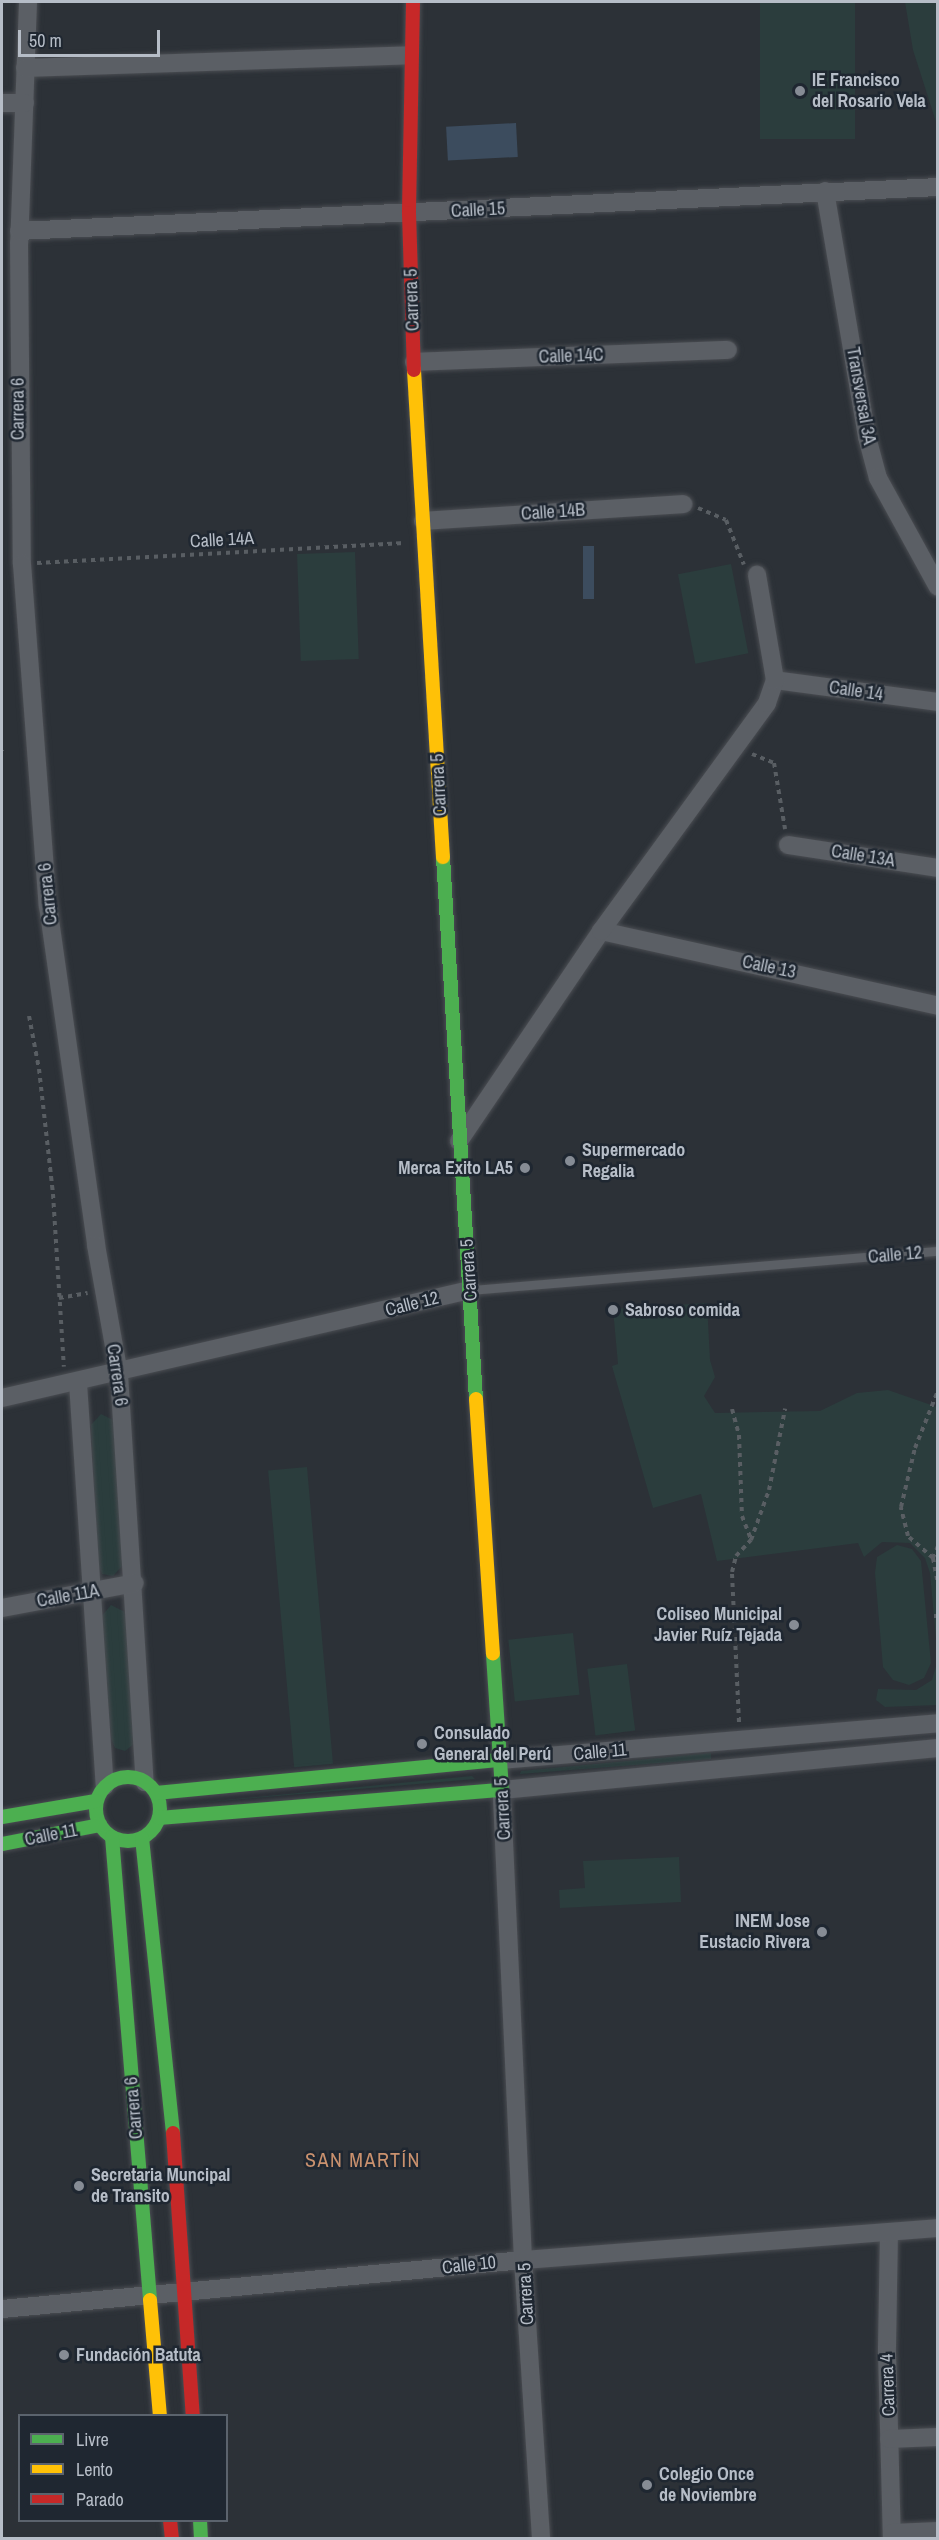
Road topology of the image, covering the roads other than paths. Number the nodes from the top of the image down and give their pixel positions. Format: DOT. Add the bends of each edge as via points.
graph roads {
  1 [pos="28,2"];
  2 [pos="413,2"];
  3 [pos="410,55"];
  4 [pos="25,68"];
  5 [pos="2,103"];
  6 [pos="25,103"];
  7 [pos="938,187"];
  8 [pos="825,191"];
  9 [pos="409,213"];
  10 [pos="19,231"];
  11 [pos="728,350"];
  12 [pos="414,362"];
  13 [pos="683,504"];
  14 [pos="423,521"];
  15 [pos="757,575"];
  16 [pos="938,587"];
  17 [pos="775,680"];
  18 [pos="938,702"];
  19 [pos="788,845"];
  20 [pos="938,868"];
  21 [pos="601,931"];
  22 [pos="938,1006"];
  23 [pos="459,1141"];
  24 [pos="938,1251"];
  25 [pos="471,1290"];
  26 [pos="119,1374"];
  27 [pos="72,1384"];
  28 [pos="2,1398"];
  29 [pos="135,1583"];
  30 [pos="90,1593"];
  31 [pos="2,1608"];
  32 [pos="938,1723"];
  33 [pos="740,1741"];
  34 [pos="938,1748"];
  35 [pos="500,1760"];
  36 [pos="743,1767"];
  37 [pos="150,1787"];
  38 [pos="502,1790"];
  39 [pos="100,1794"];
  40 [pos="2,1817"];
  41 [pos="159,1818"];
  42 [pos="100,1825"];
  43 [pos="112,1837"];
  44 [pos="142,1838"];
  45 [pos="2,1844"];
  46 [pos="938,2228"];
  47 [pos="889,2232"];
  48 [pos="524,2259"];
  49 [pos="149,2294"];
  50 [pos="186,2294"];
  51 [pos="2,2309"];
  52 [pos="160,2414"];
  53 [pos="193,2414"];
  54 [pos="938,2437"];
  55 [pos="889,2439"];
  56 [pos="170,2522"];
  57 [pos="200,2522"];
  58 [pos="938,2531"];
  59 [pos="892,2536"];
  60 [pos="172,2538"];
  61 [pos="201,2538"];
  62 [pos="541,2538"];
  1 -- 4 [label="street, Carrera 6"];
  2 -- 3 [label="street, Carrera 5"];
  3 -- 4 [label="street"];
  3 -- 9 [label="street, Carrera 5"];
  4 -- 6 [label="street, Carrera 6"];
  5 -- 6 [label="street"];
  6 -- 10 [label="street, Carrera 6"];
  7 -- 8 [label="street, Calle 15"];
  8 -- 9 [label="street, Calle 15"];
  8 -- 16 [label="street, Transversal 3A" via="867,437 878,478"];
  9 -- 10 [label="street, Calle 15"];
  9 -- 12 [label="street, Carrera 5"];
  10 -- 26 [label="street, Carrera 6" via="22,564 48,906"];
  11 -- 12 [label="street, Calle 14C"];
  12 -- 14 [label="street, Carrera 5"];
  13 -- 14 [label="street, Calle 14B"];
  14 -- 23 [label="street, Carrera 5"];
  15 -- 17 [label="street"];
  17 -- 18 [label="street, Calle 14"];
  17 -- 21 [label="street" via="767,703"];
  19 -- 20 [label="street, Calle 13A"];
  21 -- 22 [label="street, Calle 13"];
  21 -- 23 [label="street"];
  23 -- 25 [label="street, Carrera 5"];
  24 -- 25 [label="lane, Calle 12"];
  25 -- 26 [label="street, Calle 12"];
  25 -- 35 [label="street, Carrera 5"];
  26 -- 27 [label="street, Calle 12"];
  26 -- 29 [label="street, Carrera 6"];
  27 -- 28 [label="street, Calle 12"];
  27 -- 30 [label="street"];
  29 -- 30 [label="street, Calle 11A"];
  29 -- 37 [label="street, Carrera 6"];
  30 -- 31 [label="street, Calle 11A"];
  30 -- 39 [label="street"];
  32 -- 33 [label="street, Calle 11"];
  33 -- 35 [label="street, Calle 11"];
  33 -- 36 [label="street"];
  34 -- 36 [label="street, Calle 11"];
  35 -- 37 [label="street, Calle 11"];
  35 -- 38 [label="street, Carrera 5"];
  36 -- 38 [label="street, Calle 11"];
  37 -- 39 [label="street" via="119,1778"];
  37 -- 41 [label="street"];
  38 -- 41 [label="street, Calle 11"];
  38 -- 48 [label="street, Carrera 5"];
  39 -- 40 [label="street, Calle 11"];
  39 -- 42 [label="street"];
  41 -- 44 [label="street"];
  42 -- 43 [label="street"];
  42 -- 45 [label="street, Calle 11"];
  43 -- 44 [label="street"];
  43 -- 49 [label="street, Carrera 6"];
  44 -- 50 [label="street, Carrera 6"];
  46 -- 47 [label="street, Calle 10"];
  47 -- 48 [label="street, Calle 10"];
  47 -- 55 [label="street, Carrera 4"];
  48 -- 50 [label="street, Calle 10"];
  48 -- 62 [label="street, Carrera 5"];
  49 -- 50 [label="street, Calle 10"];
  49 -- 51 [label="street, Calle 10"];
  49 -- 52 [label="street, Carrera 6"];
  50 -- 53 [label="street, Carrera 6"];
  54 -- 55 [label="street"];
  55 -- 59 [label="street, Carrera 4"];
  56 -- 60 [label="street"];
  57 -- 61 [label="street"];
  58 -- 59 [label="street"];
}
